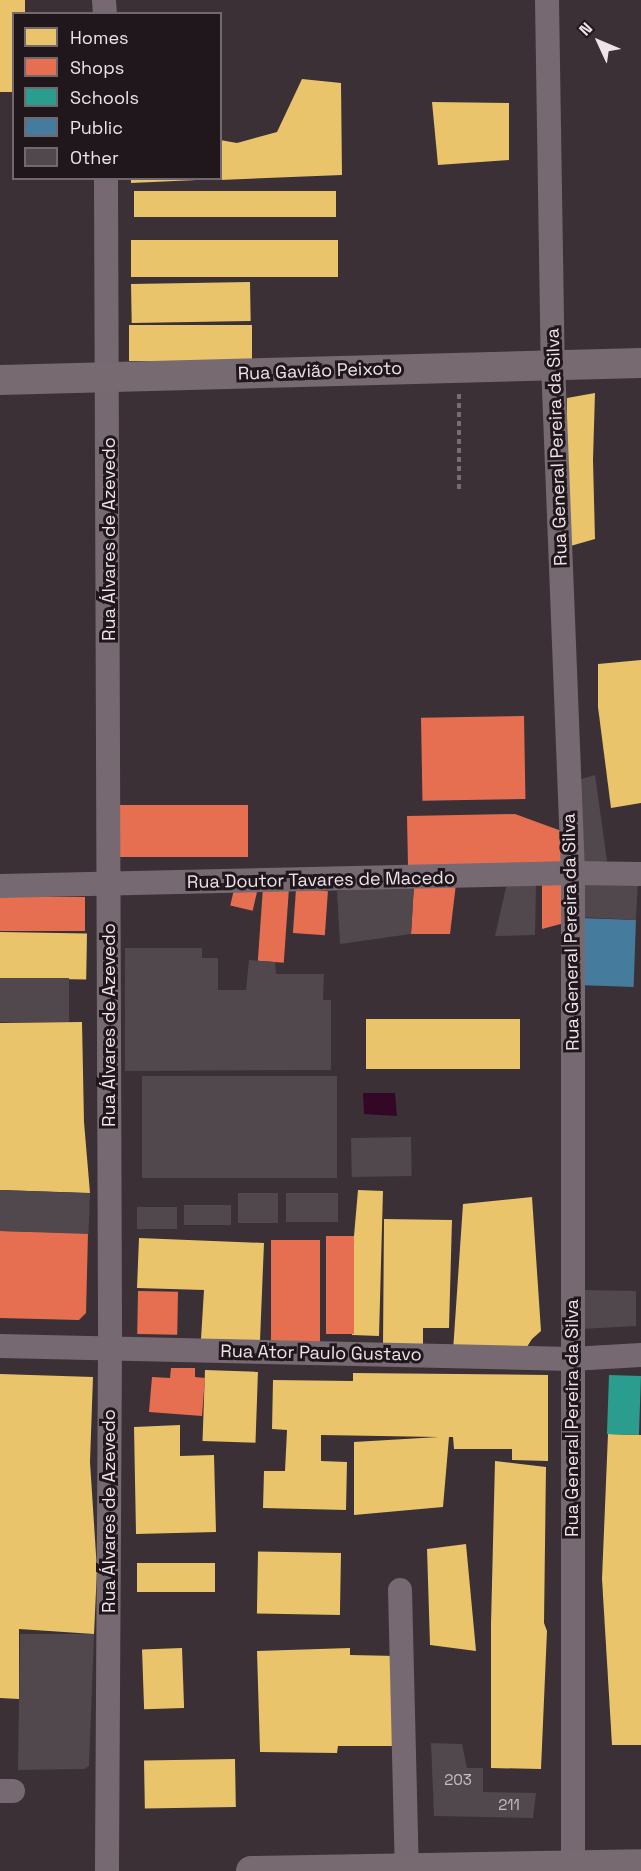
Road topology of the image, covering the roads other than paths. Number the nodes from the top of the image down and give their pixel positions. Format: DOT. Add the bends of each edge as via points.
graph roads {
  1 [pos="547,0"];
  2 [pos="106,180"];
  3 [pos="641,363"];
  4 [pos="553,364"];
  5 [pos="108,377"];
  6 [pos="0,380"];
  7 [pos="573,873"];
  8 [pos="641,874"];
  9 [pos="109,885"];
  10 [pos="0,886"];
  11 [pos="0,1346"];
  12 [pos="110,1348"];
  13 [pos="641,1355"];
  14 [pos="572,1359"];
  15 [pos="400,1590"];
  16 [pos="641,1864"];
  17 [pos="573,1865"];
  18 [pos="407,1867"];
  19 [pos="107,1871"];
  20 [pos="251,1871"];
  1 -- 4 [label="street, Rua General Pereira da Silva"];
  2 -- 5 [label="street, Rua Álvares de Azevedo"];
  3 -- 4 [label="main road, Rua Gavião Peixoto"];
  4 -- 5 [label="main road, Rua Gavião Peixoto"];
  4 -- 7 [label="street, Rua General Pereira da Silva"];
  5 -- 6 [label="main road, Rua Gavião Peixoto"];
  5 -- 9 [label="street, Rua Álvares de Azevedo"];
  7 -- 8 [label="street, Rua Doutor Tavares de Macedo"];
  7 -- 9 [label="street, Rua Doutor Tavares de Macedo"];
  7 -- 14 [label="street, Rua General Pereira da Silva"];
  9 -- 10 [label="street, Rua Doutor Tavares de Macedo"];
  9 -- 12 [label="street, Rua Álvares de Azevedo"];
  11 -- 12 [label="street, Rua Ator Paulo Gustavo"];
  12 -- 14 [label="street, Rua Ator Paulo Gustavo"];
  12 -- 19 [label="street, Rua Álvares de Azevedo"];
  13 -- 14 [label="street, Rua Ator Paulo Gustavo"];
  14 -- 17 [label="street, Rua General Pereira da Silva"];
  15 -- 18 [label="street"];
  16 -- 17 [label="main road"];
  17 -- 18 [label="main road"];
  18 -- 20 [label="main road"];
}
